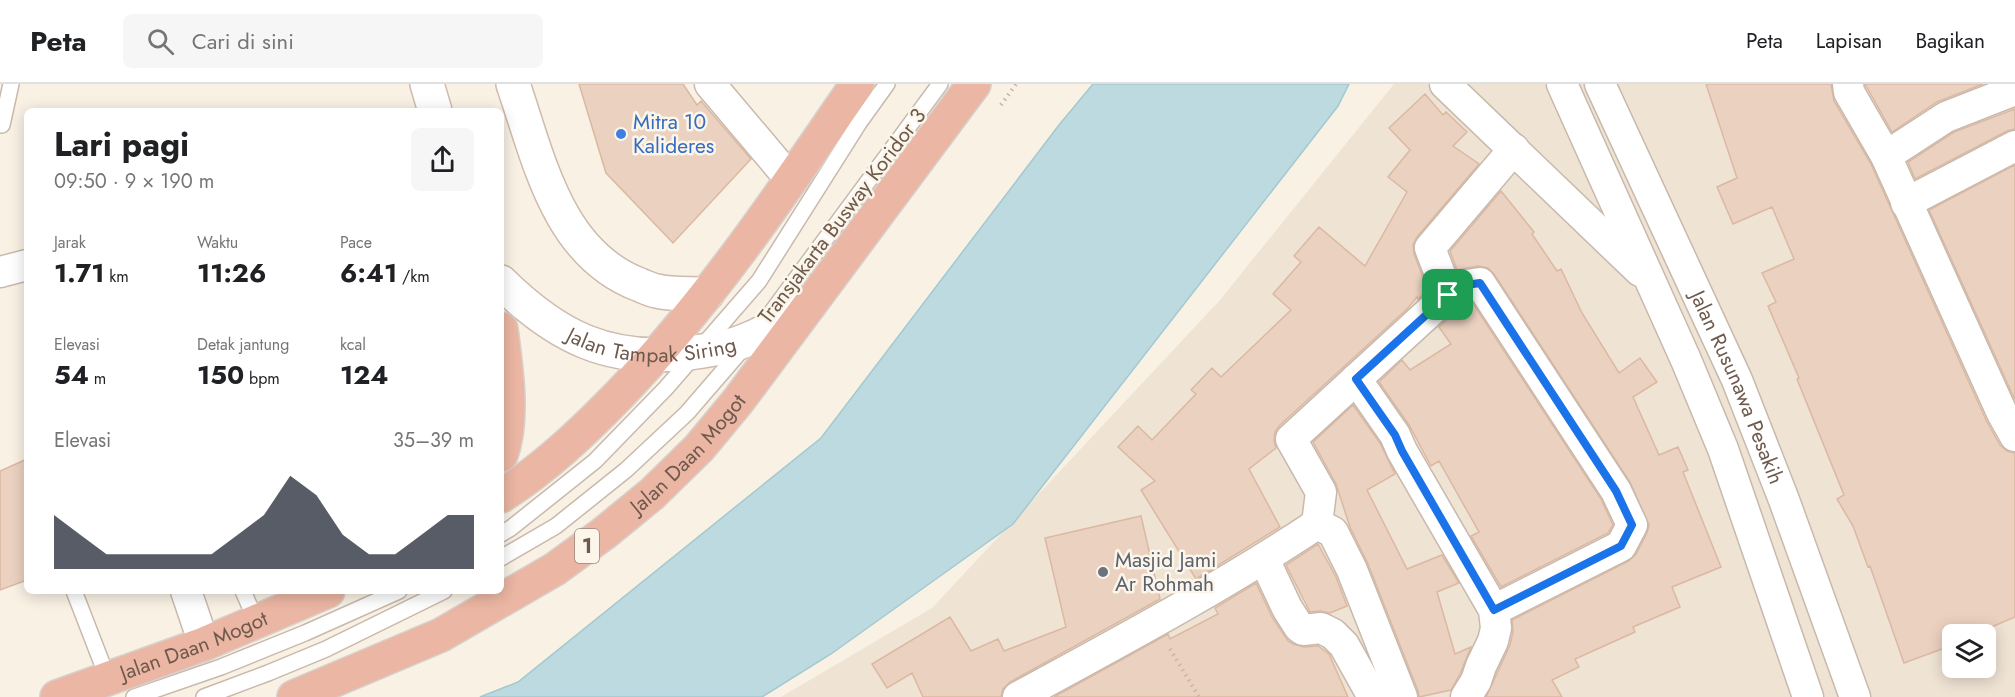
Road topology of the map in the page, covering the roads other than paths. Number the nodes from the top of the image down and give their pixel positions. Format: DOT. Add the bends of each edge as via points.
graph roads {
  1 [pos="11,84"];
  2 [pos="427,84"];
  3 [pos="513,84"];
  4 [pos="710,84"];
  5 [pos="857,84"];
  6 [pos="887,84"];
  7 [pos="940,84"];
  8 [pos="974,84"];
  9 [pos="1445,84"];
  10 [pos="1562,84"];
  11 [pos="1600,84"];
  12 [pos="1848,84"];
  13 [pos="2015,90"];
  14 [pos="434,108"];
  15 [pos="2,125"];
  16 [pos="2015,146"];
  17 [pos="1514,149"];
  18 [pos="1886,156"];
  19 [pos="791,180"];
  20 [pos="1906,203"];
  21 [pos="24,266"];
  22 [pos="0,272"];
  23 [pos="1652,283"];
  24 [pos="504,285"];
  25 [pos="707,294"];
  26 [pos="1448,295"];
  27 [pos="810,304"];
  28 [pos="751,339"];
  29 [pos="699,352"];
  30 [pos="657,356"];
  31 [pos="504,364"];
  32 [pos="1356,379"];
  33 [pos="2011,418"];
  34 [pos="504,446"];
  35 [pos="504,494"];
  36 [pos="1317,524"];
  37 [pos="504,532"];
  38 [pos="504,556"];
  39 [pos="1264,559"];
  40 [pos="75,594"];
  41 [pos="187,594"];
  42 [pos="244,594"];
  43 [pos="321,594"];
  44 [pos="392,594"];
  45 [pos="438,594"];
  46 [pos="1494,610"];
  47 [pos="257,623"];
  48 [pos="204,644"];
  49 [pos="108,679"];
  50 [pos="57,697"];
  51 [pos="134,697"];
  52 [pos="204,697"];
  53 [pos="294,697"];
  54 [pos="1018,697"];
  55 [pos="1373,697"];
  56 [pos="1402,697"];
  57 [pos="1466,697"];
  58 [pos="1808,697"];
  59 [pos="1855,697"];
  1 -- 15 [label="lane"];
  2 -- 14 [label="main road"];
  3 -- 25 [label="main road, Jalan Tampak Siring" via="552,198 573,233 596,258 622,278 657,291"];
  4 -- 19 [label="street"];
  5 -- 19 [label="highway"];
  6 -- 29 [label="lane, Transjakarta Busway Koridor 3" via="759,281"];
  7 -- 28 [label="lane, Transjakarta Busway Koridor 3"];
  8 -- 27 [label="highway, Jalan Daan Mogot / 1"];
  9 -- 17 [label="street, Jalan Rusunawa Pesakih"];
  10 -- 23 [label="street, Jalan Rusunawa Pesakih"];
  11 -- 59 [label="street, Jalan Rusunawa Pesakih" via="1737,380"];
  12 -- 18 [label="street"];
  13 -- 18 [label="street" via="1946,117"];
  16 -- 20 [label="street"];
  17 -- 23 [label="street, Jalan Rusunawa Pesakih"];
  17 -- 26 [label="street" via="1430,248"];
  18 -- 20 [label="street"];
  19 -- 25 [label="highway"];
  20 -- 33 [label="street"];
  21 -- 22 [label="street"];
  23 -- 58 [label="street, Jalan Rusunawa Pesakih" via="1723,449"];
  24 -- 30 [label="main road, Jalan Tampak Siring" via="521,302 588,345"];
  25 -- 30 [label="highway"];
  26 -- 32 [label="street"];
  26 -- 46 [label="street" via="1466,285 1480,283 1616,491 1632,525 1621,546"];
  27 -- 28 [label="main road, Jalan Tampak Siring"];
  27 -- 53 [label="highway, Jalan Daan Mogot / 1" via="699,448 603,534 555,569 441,635"];
  28 -- 29 [label="main road, Jalan Tampak Siring"];
  28 -- 38 [label="lane, Transjakarta Busway Koridor 3" via="687,412 626,470 555,526"];
  29 -- 30 [label="main road, Jalan Tampak Siring"];
  29 -- 37 [label="lane, Transjakarta Busway Koridor 3" via="595,461"];
  30 -- 35 [label="highway" via="585,430"];
  31 -- 34 [label="highway" via="508,413"];
  32 -- 36 [label="street" via="1291,439 1321,492"];
  32 -- 46 [label="street" via="1395,435"];
  36 -- 39 [label="street"];
  36 -- 56 [label="street" via="1333,532 1352,570"];
  39 -- 54 [label="street"];
  39 -- 55 [label="street" via="1299,627 1321,628 1333,634 1344,645"];
  40 -- 49 [label="lane"];
  41 -- 48 [label="street"];
  42 -- 47 [label="lane"];
  43 -- 47 [label="highway, Jalan Daan Mogot"];
  44 -- 51 [label="lane" via="221,667"];
  45 -- 52 [label="lane" via="326,649"];
  46 -- 57 [label="street" via="1493,641"];
  47 -- 48 [label="highway, Jalan Daan Mogot"];
  48 -- 49 [label="highway, Jalan Daan Mogot"];
  49 -- 50 [label="highway, Jalan Daan Mogot"];
}
